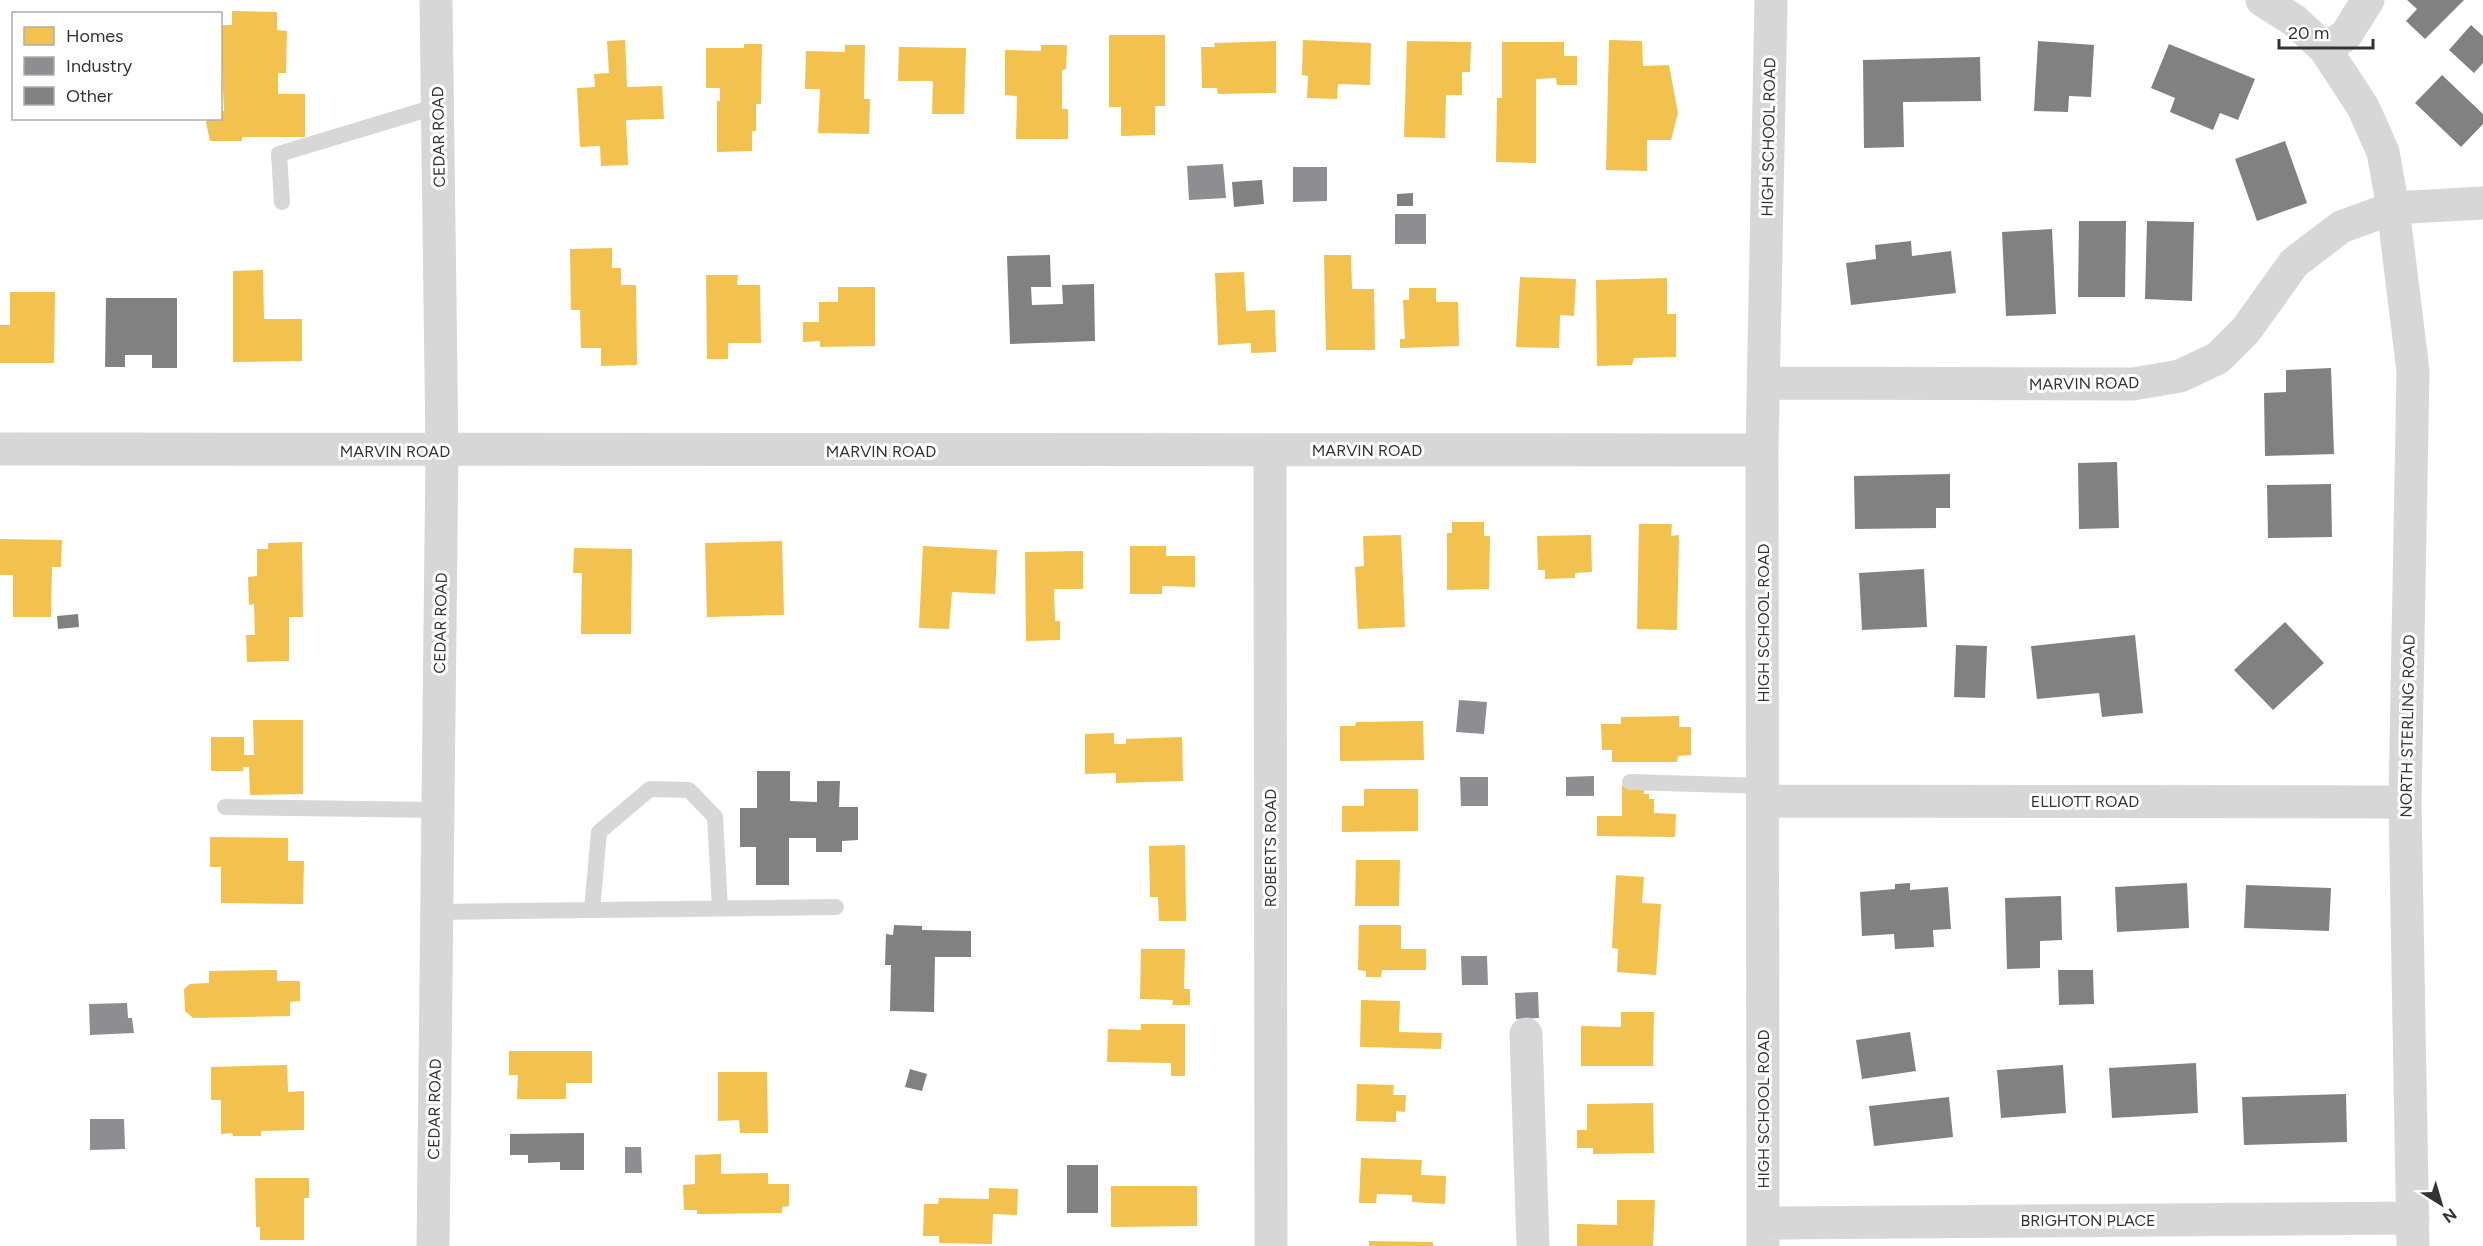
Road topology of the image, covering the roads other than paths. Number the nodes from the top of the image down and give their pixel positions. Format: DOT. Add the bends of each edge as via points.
graph roads {
  1 [pos="436,0"];
  2 [pos="1771,0"];
  3 [pos="2262,0"];
  4 [pos="2368,0"];
  5 [pos="2325,49"];
  6 [pos="438,106"];
  7 [pos="282,202"];
  8 [pos="2483,203"];
  9 [pos="2393,208"];
  10 [pos="1764,383"];
  11 [pos="0,449"];
  12 [pos="1762,450"];
  13 [pos="442,451"];
  14 [pos="1270,451"];
  15 [pos="1630,782"];
  16 [pos="1764,794"];
  17 [pos="2405,802"];
  18 [pos="225,807"];
  19 [pos="438,810"];
  20 [pos="836,907"];
  21 [pos="720,908"];
  22 [pos="592,910"];
  23 [pos="436,912"];
  24 [pos="1526,1034"];
  25 [pos="2413,1232"];
  26 [pos="1763,1234"];
  27 [pos="433,1246"];
  28 [pos="1270,1246"];
  29 [pos="1533,1246"];
  1 -- 6 [label="street, CEDAR ROAD"];
  2 -- 10 [label="street, HIGH SCHOOL ROAD"];
  3 -- 5 [label="street, NORTH STERLING ROAD" via="2295,21"];
  4 -- 5 [label="street" via="2346,35"];
  5 -- 9 [label="street, NORTH STERLING ROAD" via="2363,107 2383,152"];
  6 -- 7 [label="lane" via="279,154"];
  6 -- 13 [label="street, CEDAR ROAD"];
  8 -- 9 [label="street, MARVIN ROAD"];
  9 -- 10 [label="street, MARVIN ROAD" via="2341,227 2294,263 2246,330 2218,358 2180,376 2133,384"];
  9 -- 17 [label="street, NORTH STERLING ROAD" via="2413,371"];
  10 -- 12 [label="street, HIGH SCHOOL ROAD"];
  11 -- 13 [label="street, MARVIN ROAD"];
  12 -- 14 [label="street, MARVIN ROAD"];
  12 -- 16 [label="street, HIGH SCHOOL ROAD"];
  13 -- 14 [label="street, MARVIN ROAD"];
  13 -- 19 [label="street, CEDAR ROAD"];
  14 -- 28 [label="street, ROBERTS ROAD"];
  15 -- 16 [label="lane"];
  16 -- 17 [label="street, ELLIOTT ROAD"];
  16 -- 26 [label="street, HIGH SCHOOL ROAD"];
  17 -- 25 [label="street, NORTH STERLING ROAD"];
  18 -- 19 [label="lane"];
  19 -- 23 [label="street, CEDAR ROAD"];
  20 -- 21 [label="lane"];
  21 -- 22 [label="lane"];
  21 -- 22 [label="lane" via="715,817 689,790 650,789 599,832"];
  22 -- 23 [label="lane"];
  23 -- 27 [label="street, CEDAR ROAD"];
  24 -- 29 [label="street"];
  25 -- 26 [label="street, BRIGHTON PLACE"];
}
